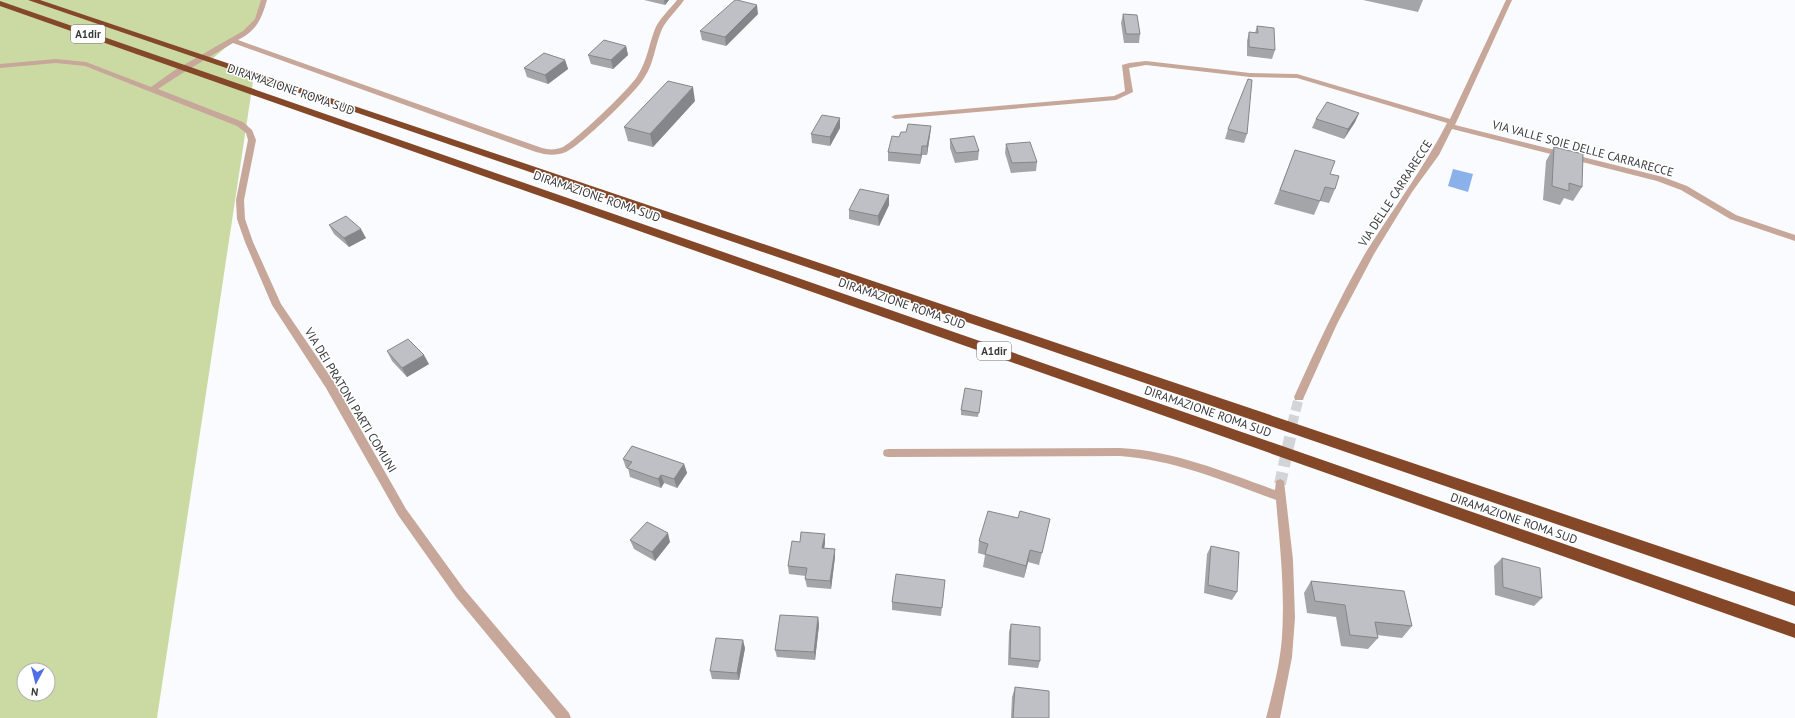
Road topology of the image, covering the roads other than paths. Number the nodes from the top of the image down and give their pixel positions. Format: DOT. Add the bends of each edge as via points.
graph roads {
  1 [pos="32,0"];
  2 [pos="264,0"];
  3 [pos="681,0"];
  4 [pos="1509,0"];
  5 [pos="0,3"];
  6 [pos="233,41"];
  7 [pos="0,66"];
  8 [pos="153,90"];
  9 [pos="895,117"];
  10 [pos="1451,124"];
  11 [pos="1795,238"];
  12 [pos="1299,397"];
  13 [pos="888,453"];
  14 [pos="1280,484"];
  15 [pos="1281,497"];
  16 [pos="1795,599"];
  17 [pos="1795,631"];
  18 [pos="564,718"];
  19 [pos="1273,718"];
  1 -- 16 [label="highway, DIRAMAZIONE ROMA SUD / A1dir"];
  2 -- 6 [label="street" via="256,23"];
  3 -- 6 [label="street" via="659,28 648,64 638,82 572,145 557,152 539,150"];
  4 -- 10 [label="street, VIA DELLE CARRARECCE"];
  5 -- 17 [label="highway, DIRAMAZIONE ROMA SUD / A1dir"];
  6 -- 8 [label="street" via="178,72"];
  7 -- 8 [label="street, VIA DEI PRATONI PARTI COMUNI" via="51,61 76,62"];
  8 -- 18 [label="street, VIA DEI PRATONI PARTI COMUNI" via="240,124 250,132 252,143 240,200 241,219 277,305 330,385 402,512 460,593"];
  9 -- 10 [label="street, VIA VALLE SOIE DELLE CARRARECCE" via="1116,98 1129,92 1125,67 1146,63 1250,75 1297,76"];
  10 -- 11 [label="street, VIA VALLE SOIE DELLE CARRARECCE" via="1666,181 1691,192 1733,217"];
  10 -- 12 [label="street, VIA DELLE CARRARECCE" via="1435,155 1390,221 1351,288"];
  13 -- 15 [label="street" via="1144,454 1186,464"];
  14 -- 15 [label="street"];
  15 -- 19 [label="street" via="1288,579 1288,637"];
}
